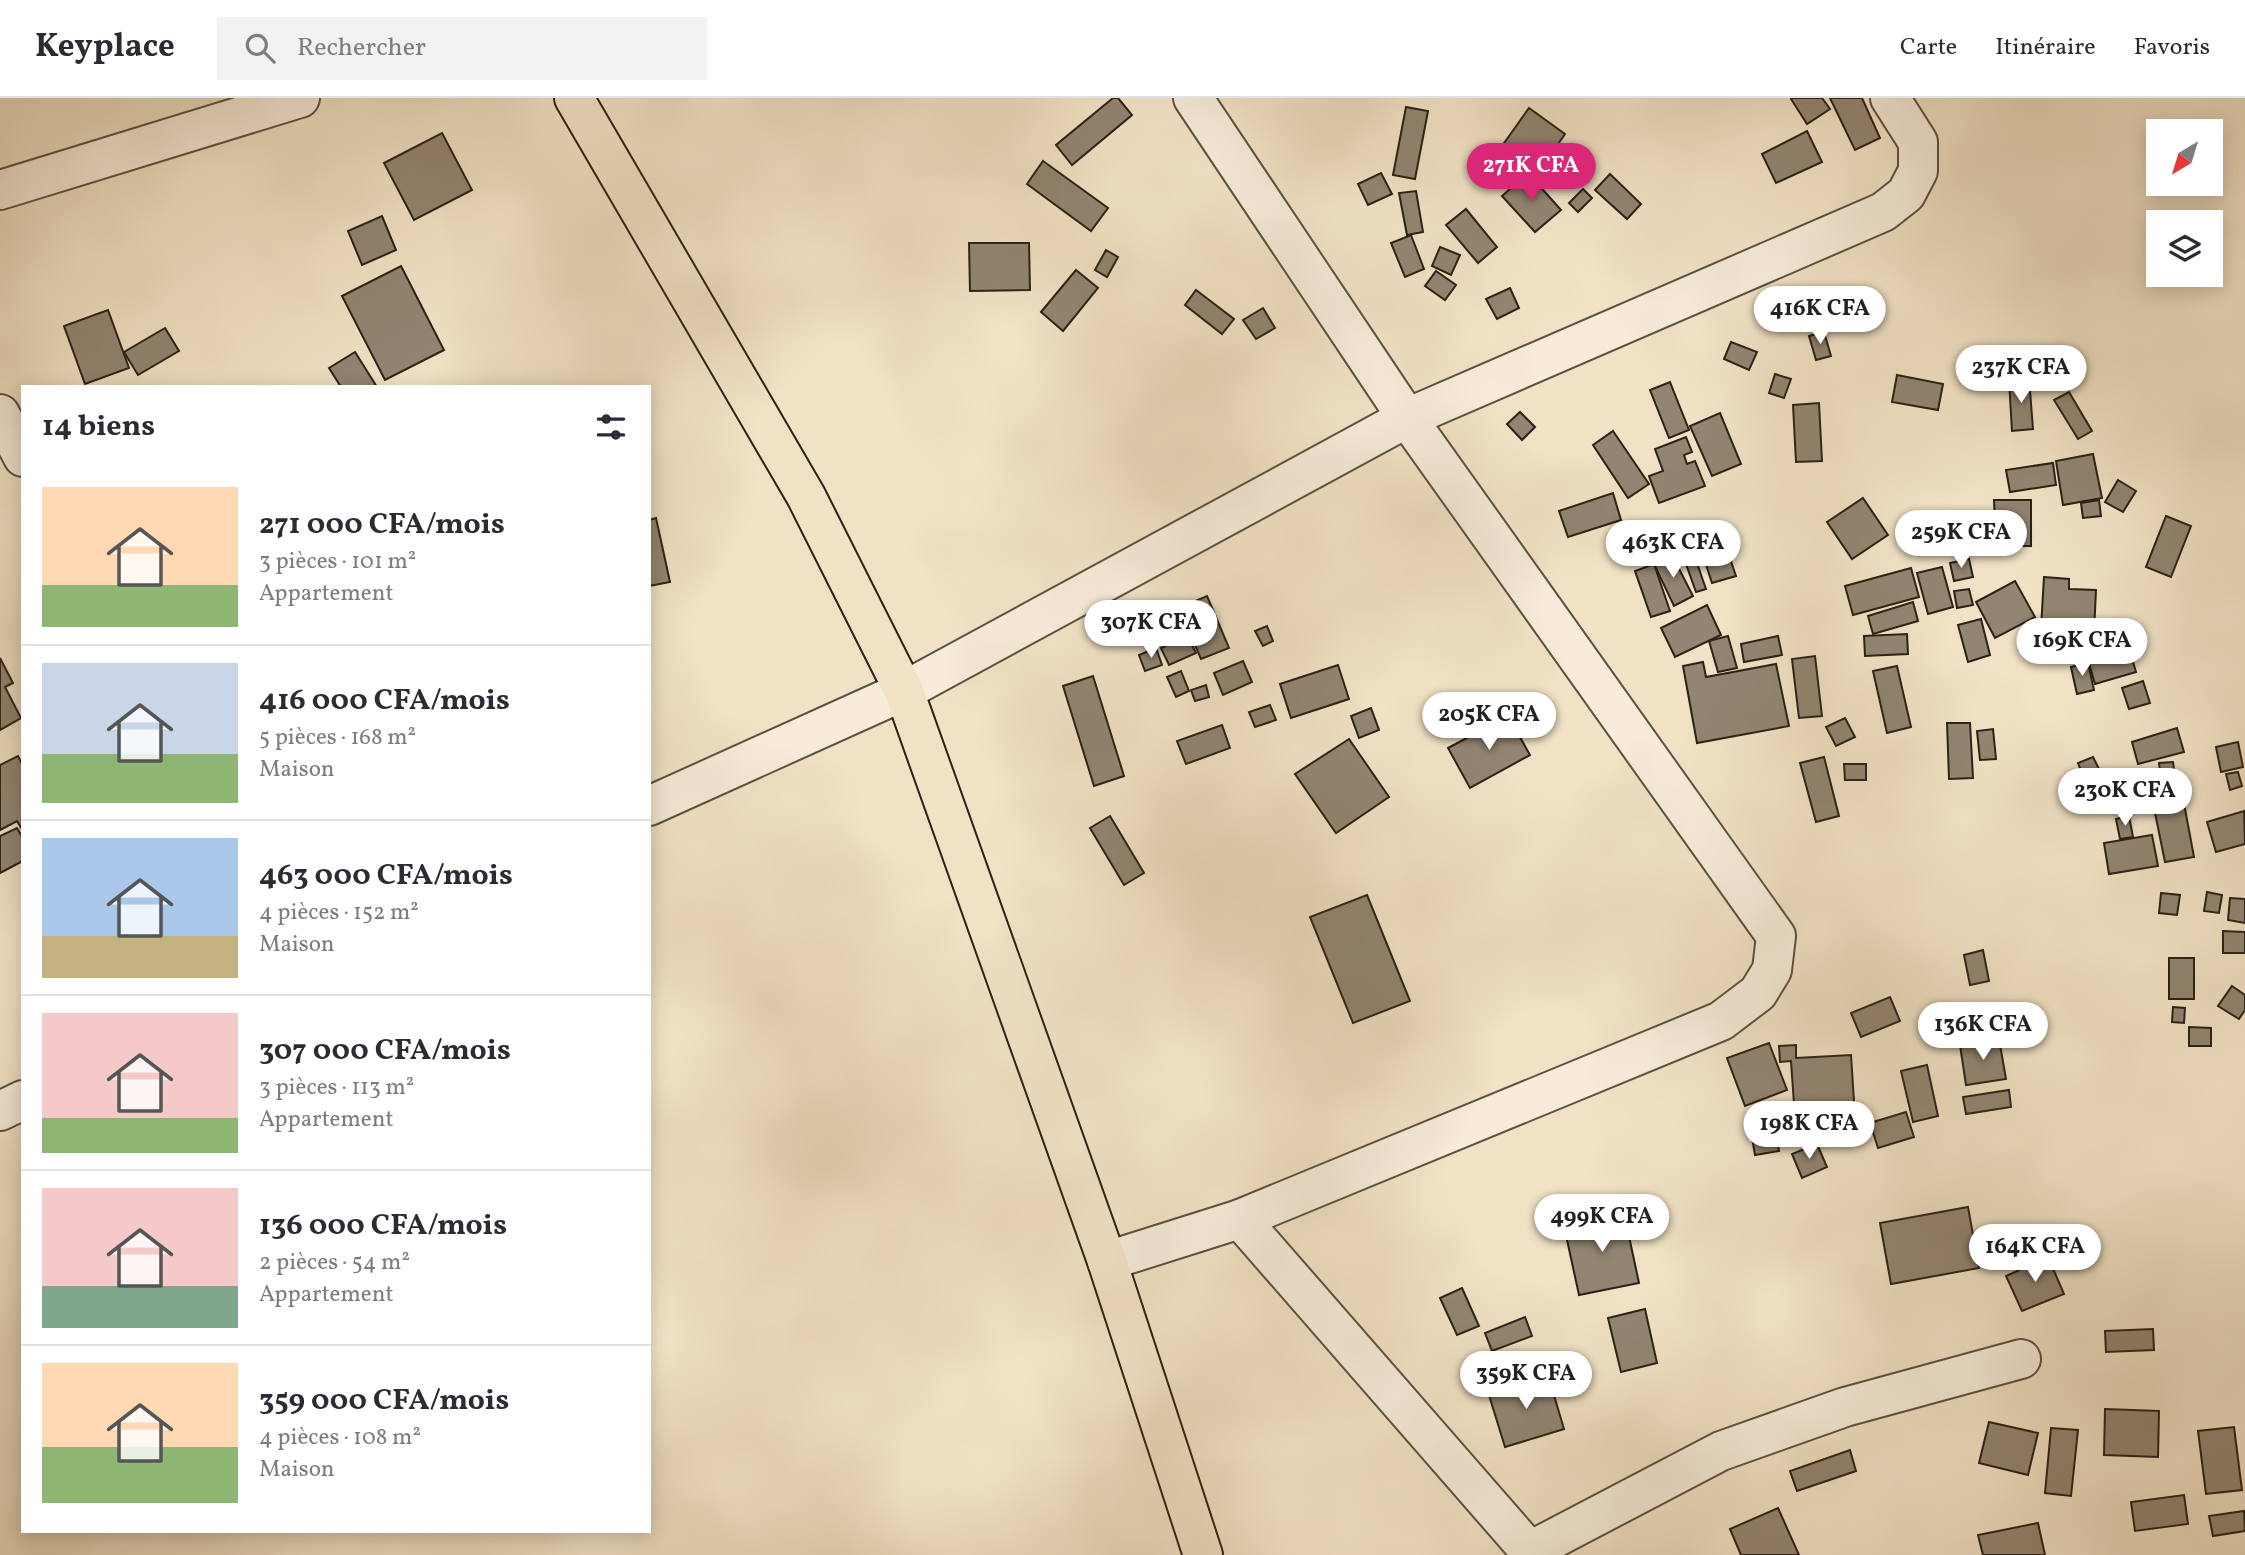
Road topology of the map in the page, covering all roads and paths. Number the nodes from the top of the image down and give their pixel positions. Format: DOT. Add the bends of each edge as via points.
graph roads {
  1 [pos="300,98"];
  2 [pos="574,98"];
  3 [pos="1193,98"];
  4 [pos="1897,102"];
  5 [pos="0,190"];
  6 [pos="0,414"];
  7 [pos="1407,418"];
  8 [pos="21,453"];
  9 [pos="904,691"];
  10 [pos="651,805"];
  11 [pos="21,1101"];
  12 [pos="0,1111"];
  13 [pos="1240,1219"];
  14 [pos="1107,1261"];
  15 [pos="2021,1359"];
  16 [pos="1531,1553"];
  17 [pos="1203,1555"];
  1 -- 5 [label="street"];
  2 -- 9 [label="highway" via="806,496"];
  3 -- 7 [label="street"];
  4 -- 7 [label="street" via="1918,142 1919,171 1906,194 1883,212"];
  6 -- 8 [label="street"];
  7 -- 9 [label="street"];
  7 -- 13 [label="street" via="1776,936 1772,970 1758,993 1721,1021"];
  9 -- 10 [label="street"];
  9 -- 14 [label="highway"];
  11 -- 12 [label="street"];
  13 -- 14 [label="street"];
  13 -- 16 [label="street"];
  14 -- 17 [label="highway"];
  15 -- 16 [label="street" via="1845,1406 1721,1451"];
}
